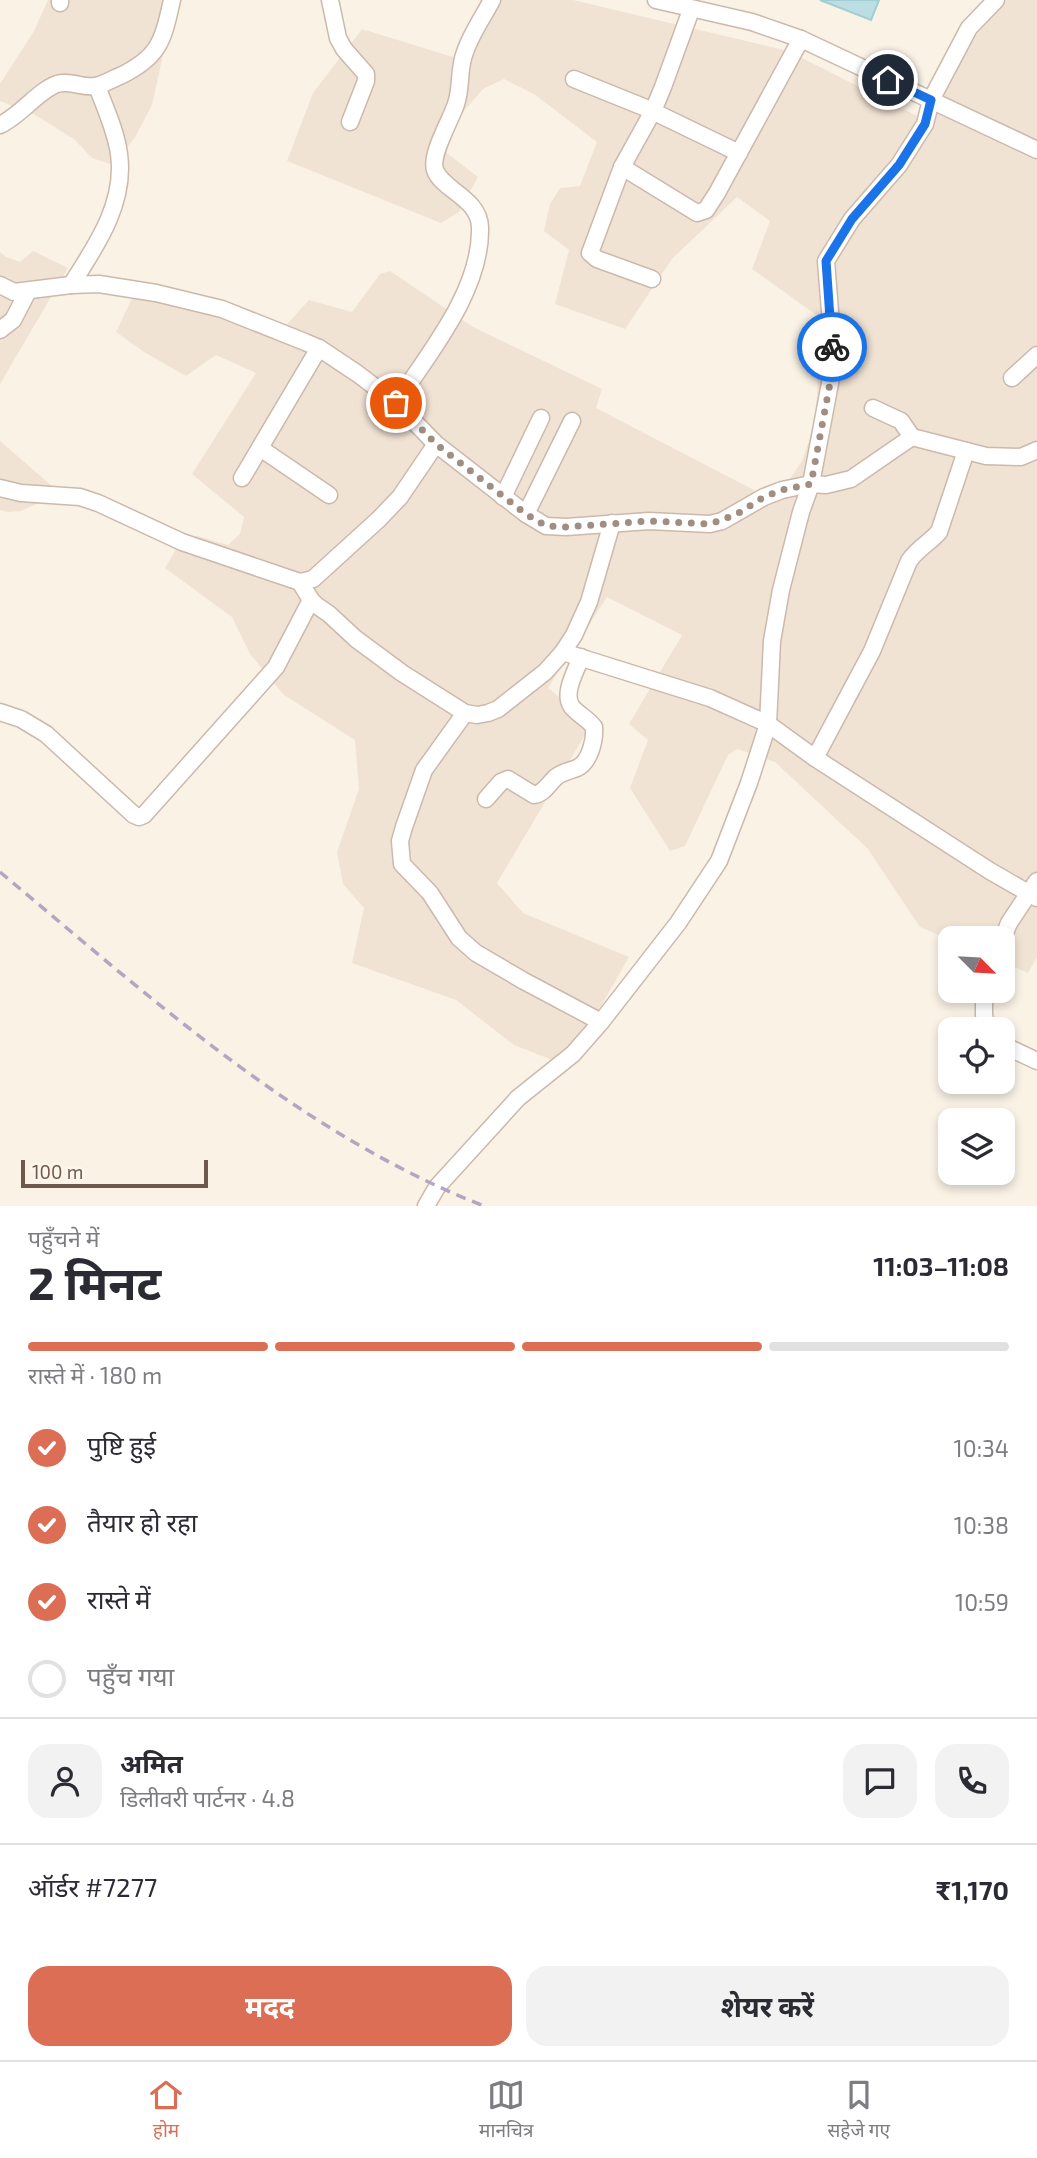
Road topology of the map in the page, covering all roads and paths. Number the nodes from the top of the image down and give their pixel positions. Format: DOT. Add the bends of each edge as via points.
graph roads {
  1 [pos="172,0"];
  2 [pos="330,0"];
  3 [pos="492,0"];
  4 [pos="656,0"];
  5 [pos="996,0"];
  6 [pos="691,10"];
  7 [pos="801,38"];
  8 [pos="574,79"];
  9 [pos="97,86"];
  10 [pos="931,100"];
  11 [pos="653,111"];
  12 [pos="350,122"];
  13 [pos="0,125"];
  14 [pos="1037,150"];
  15 [pos="739,153"];
  16 [pos="622,167"];
  17 [pos="652,279"];
  18 [pos="0,285"];
  19 [pos="71,285"];
  20 [pos="28,291"];
  21 [pos="0,330"];
  22 [pos="319,348"];
  23 [pos="1037,355"];
  24 [pos="1012,378"];
  25 [pos="396,403"];
  26 [pos="873,408"];
  27 [pos="541,418"];
  28 [pos="572,421"];
  29 [pos="912,437"];
  30 [pos="436,444"];
  31 [pos="260,448"];
  32 [pos="1037,450"];
  33 [pos="966,451"];
  34 [pos="242,478"];
  35 [pos="811,484"];
  36 [pos="0,488"];
  37 [pos="329,495"];
  38 [pos="503,497"];
  39 [pos="526,514"];
  40 [pos="612,523"];
  41 [pos="300,582"];
  42 [pos="311,600"];
  43 [pos="564,652"];
  44 [pos="581,657"];
  45 [pos="0,712"];
  46 [pos="465,713"];
  47 [pos="768,724"];
  48 [pos="815,758"];
  49 [pos="486,799"];
  50 [pos="1034,891"];
  51 [pos="1008,926"];
  52 [pos="601,1022"];
  53 [pos="1015,1051"];
  54 [pos="1037,1061"];
  55 [pos="426,1206"];
  1 -- 9 [label="street" via="166,29 149,58"];
  2 -- 12 [label="street" via="338,38 366,74"];
  3 -- 25 [label="street" via="465,51 457,102 435,163 439,176 477,214 480,241 461,301"];
  4 -- 6 [label="street"];
  5 -- 10 [label="street" via="969,28"];
  6 -- 7 [label="street"];
  6 -- 11 [label="street"];
  7 -- 10 [label="street"];
  7 -- 15 [label="street"];
  8 -- 11 [label="street"];
  9 -- 13 [label="street" via="59,83"];
  9 -- 19 [label="street" via="118,146 120,172 111,215"];
  10 -- 14 [label="street"];
  10 -- 35 [label="street" via="925,124 899,165 852,219 826,261 834,362"];
  11 -- 15 [label="street"];
  11 -- 16 [label="street"];
  15 -- 16 [label="street" via="701,213"];
  16 -- 17 [label="street" via="590,253 597,260"];
  18 -- 20 [label="street" via="14,292"];
  19 -- 20 [label="street"];
  19 -- 22 [label="street" via="112,286 222,309"];
  20 -- 21 [label="street" via="13,320"];
  22 -- 25 [label="street"];
  22 -- 31 [label="street"];
  23 -- 24 [label="street"];
  25 -- 30 [label="street"];
  26 -- 29 [label="street" via="901,421"];
  27 -- 38 [label="street"];
  28 -- 39 [label="street"];
  29 -- 33 [label="street"];
  29 -- 35 [label="street" via="851,479"];
  30 -- 38 [label="street"];
  30 -- 41 [label="street" via="379,519 320,574"];
  31 -- 34 [label="street"];
  31 -- 37 [label="street"];
  32 -- 33 [label="street" via="1021,457"];
  33 -- 48 [label="street" via="939,532 909,561 872,651"];
  35 -- 40 [label="street" via="764,497 710,524"];
  35 -- 47 [label="street" via="781,590 772,641"];
  36 -- 41 [label="street" via="80,497 182,542"];
  38 -- 39 [label="street"];
  39 -- 40 [label="street" via="555,527"];
  40 -- 43 [label="street" via="589,603"];
  41 -- 42 [label="street"];
  42 -- 45 [label="street" via="276,667 139,817 46,734"];
  42 -- 46 [label="street" via="402,673"];
  43 -- 44 [label="street"];
  43 -- 46 [label="street" via="498,709"];
  44 -- 47 [label="street" via="710,698"];
  44 -- 49 [label="street" via="568,698 594,727 585,762 555,778 538,795 508,779"];
  46 -- 52 [label="street" via="424,770 400,841 402,864 476,953"];
  47 -- 48 [label="street"];
  47 -- 52 [label="street" via="719,862"];
  48 -- 50 [label="street" via="990,871"];
  50 -- 51 [label="street"];
  52 -- 55 [label="street" via="573,1054 518,1098 437,1187"];
  53 -- 54 [label="street"];
}
